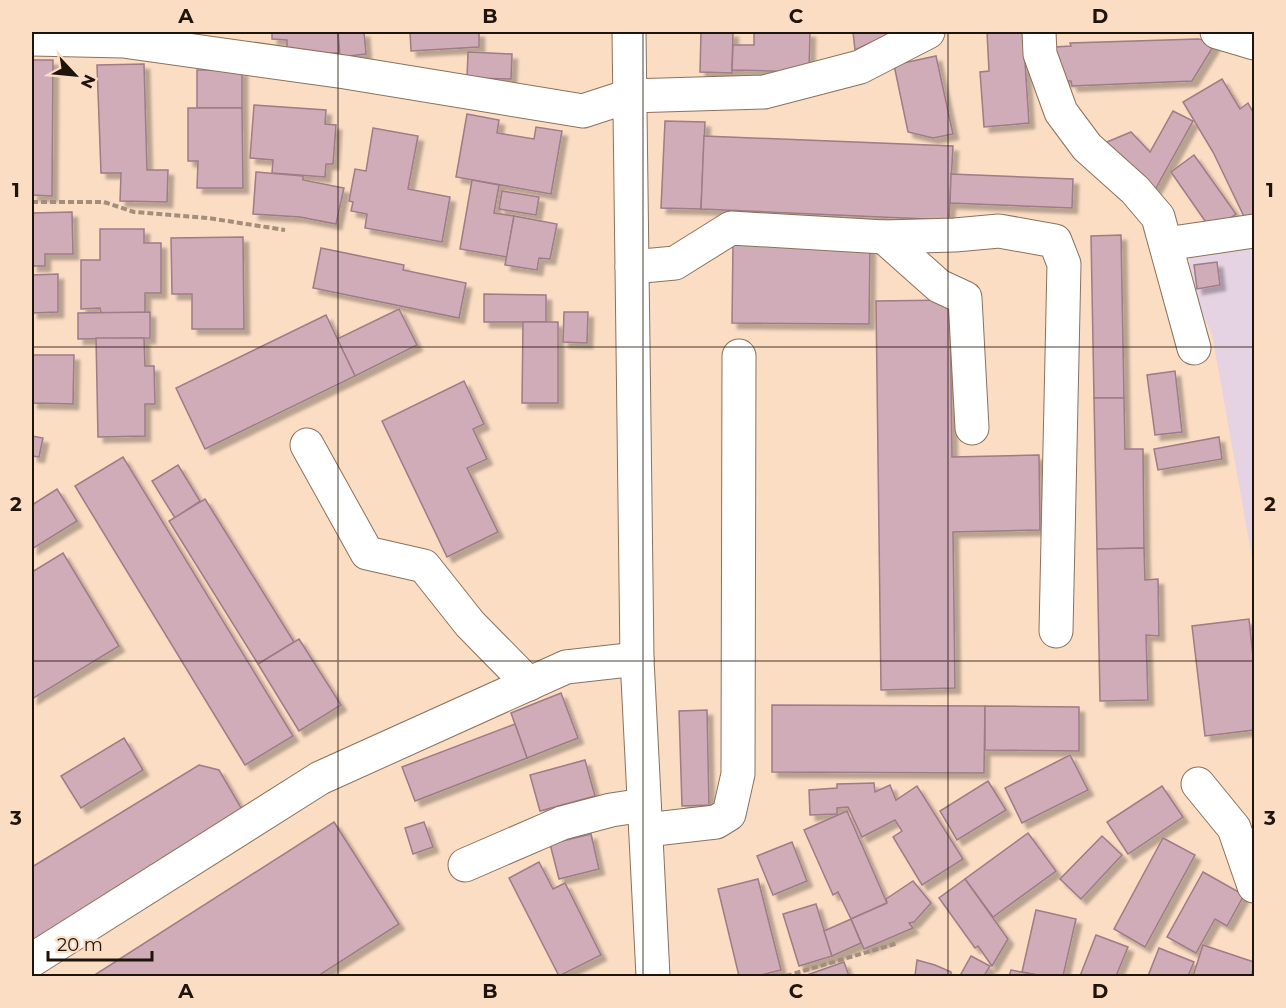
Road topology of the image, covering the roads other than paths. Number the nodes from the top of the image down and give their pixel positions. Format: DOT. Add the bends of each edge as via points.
graph roads {
  1 [pos="629,32"];
  2 [pos="928,32"];
  3 [pos="1039,32"];
  4 [pos="1217,32"];
  5 [pos="32,39"];
  6 [pos="1254,43"];
  7 [pos="630,96"];
  8 [pos="1254,231"];
  9 [pos="884,237"];
  10 [pos="1166,244"];
  11 [pos="632,267"];
  12 [pos="1194,348"];
  13 [pos="740,356"];
  14 [pos="972,428"];
  15 [pos="307,445"];
  16 [pos="1056,631"];
  17 [pos="637,659"];
  18 [pos="529,684"];
  19 [pos="1198,784"];
  20 [pos="645,818"];
  21 [pos="465,866"];
  22 [pos="1254,886"];
  23 [pos="32,960"];
  24 [pos="653,976"];
  1 -- 7 [label="street"];
  2 -- 7 [label="street" via="860,67 764,92"];
  3 -- 10 [label="street" via="1040,54 1061,112 1087,147 1135,190 1158,217"];
  4 -- 6 [label="street"];
  5 -- 7 [label="street" via="123,41 583,111"];
  7 -- 11 [label="street"];
  8 -- 10 [label="street"];
  9 -- 11 [label="street" via="731,228 675,263"];
  9 -- 14 [label="street" via="939,286 965,298"];
  9 -- 16 [label="street" via="999,231 1055,241 1064,264"];
  10 -- 12 [label="street"];
  11 -- 17 [label="street"];
  13 -- 20 [label="street" via="738,774 729,814 716,822"];
  15 -- 18 [label="street" via="367,553 424,566 470,624"];
  17 -- 18 [label="street" via="566,668"];
  17 -- 20 [label="street"];
  18 -- 23 [label="street" via="320,778"];
  19 -- 22 [label="street" via="1234,828"];
  20 -- 21 [label="street" via="611,810 562,823"];
  20 -- 24 [label="street"];
}
